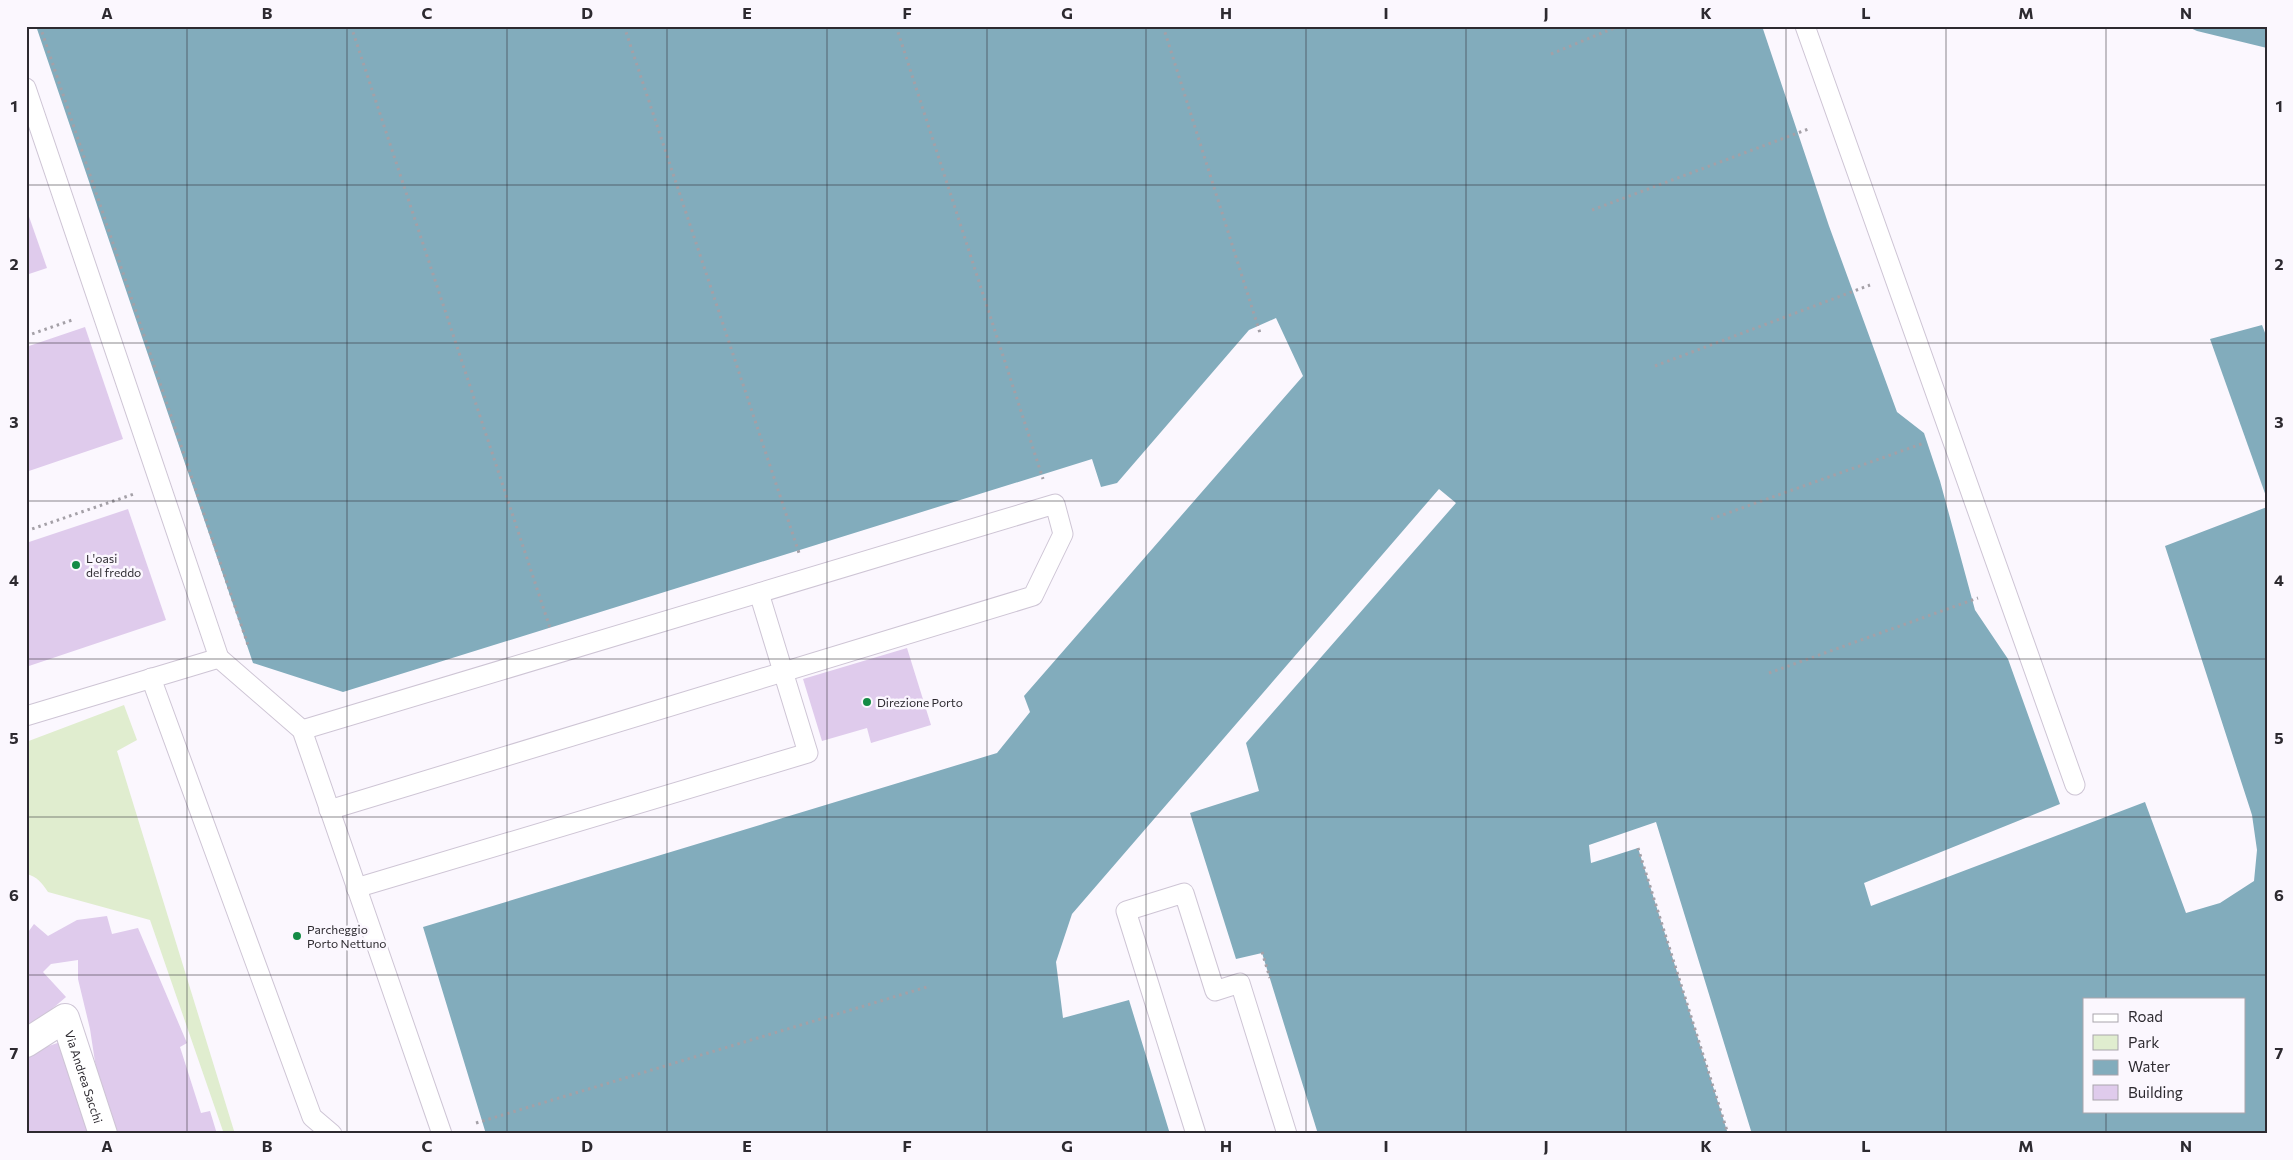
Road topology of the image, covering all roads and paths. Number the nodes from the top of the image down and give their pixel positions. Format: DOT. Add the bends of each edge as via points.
graph roads {
  1 [pos="40,26"];
  2 [pos="352,26"];
  3 [pos="624,26"];
  4 [pos="896,26"];
  5 [pos="1163,26"];
  6 [pos="1619,26"];
  7 [pos="1805,26"];
  8 [pos="1551,54"];
  9 [pos="26,88"];
  10 [pos="1838,119"];
  11 [pos="1592,210"];
  12 [pos="1893,276"];
  13 [pos="101,310"];
  14 [pos="1260,333"];
  15 [pos="26,336"];
  16 [pos="1655,366"];
  17 [pos="1950,434"];
  18 [pos="160,485"];
  19 [pos="1045,485"];
  20 [pos="1711,520"];
  21 [pos="26,531"];
  22 [pos="800,558"];
  23 [pos="2005,588"];
  24 [pos="759,593"];
  25 [pos="552,633"];
  26 [pos="250,653"];
  27 [pos="219,658"];
  28 [pos="783,672"];
  29 [pos="1769,673"];
  30 [pos="151,678"];
  31 [pos="26,716"];
  32 [pos="302,730"];
  33 [pos="2075,785"];
  34 [pos="329,810"];
  35 [pos="1638,848"];
  36 [pos="356,888"];
  37 [pos="930,986"];
  38 [pos="26,1043"];
  39 [pos="476,1123"];
  40 [pos="104,1134"];
  41 [pos="332,1134"];
  42 [pos="442,1134"];
  43 [pos="1196,1134"];
  44 [pos="1287,1134"];
  45 [pos="1728,1134"];
  1 -- 26 [label="path"];
  2 -- 25 [label="path"];
  3 -- 22 [label="path"];
  4 -- 19 [label="path"];
  5 -- 14 [label="path"];
  6 -- 8 [label="path"];
  7 -- 10 [label="lane"];
  9 -- 13 [label="lane"];
  10 -- 11 [label="path"];
  10 -- 12 [label="lane"];
  12 -- 16 [label="path"];
  12 -- 17 [label="lane"];
  13 -- 15 [label="path"];
  13 -- 18 [label="lane"];
  17 -- 20 [label="path"];
  17 -- 23 [label="lane"];
  18 -- 21 [label="path"];
  18 -- 27 [label="lane"];
  23 -- 29 [label="path"];
  23 -- 33 [label="lane"];
  24 -- 28 [label="lane"];
  24 -- 28 [label="lane" via="1055,504 1064,534 1033,596"];
  24 -- 32 [label="lane"];
  27 -- 30 [label="lane"];
  27 -- 32 [label="lane"];
  28 -- 34 [label="lane"];
  28 -- 36 [label="lane" via="808,753"];
  30 -- 31 [label="lane"];
  30 -- 41 [label="lane" via="312,1117"];
  32 -- 34 [label="lane"];
  34 -- 36 [label="lane"];
  35 -- 45 [label="path"];
  36 -- 42 [label="lane"];
  37 -- 39 [label="path"];
  38 -- 40 [label="street, Via Andrea Sacchi" via="65,1018"];
  43 -- 44 [label="lane" via="1126,912 1184,893 1215,991 1240,983"];
}
